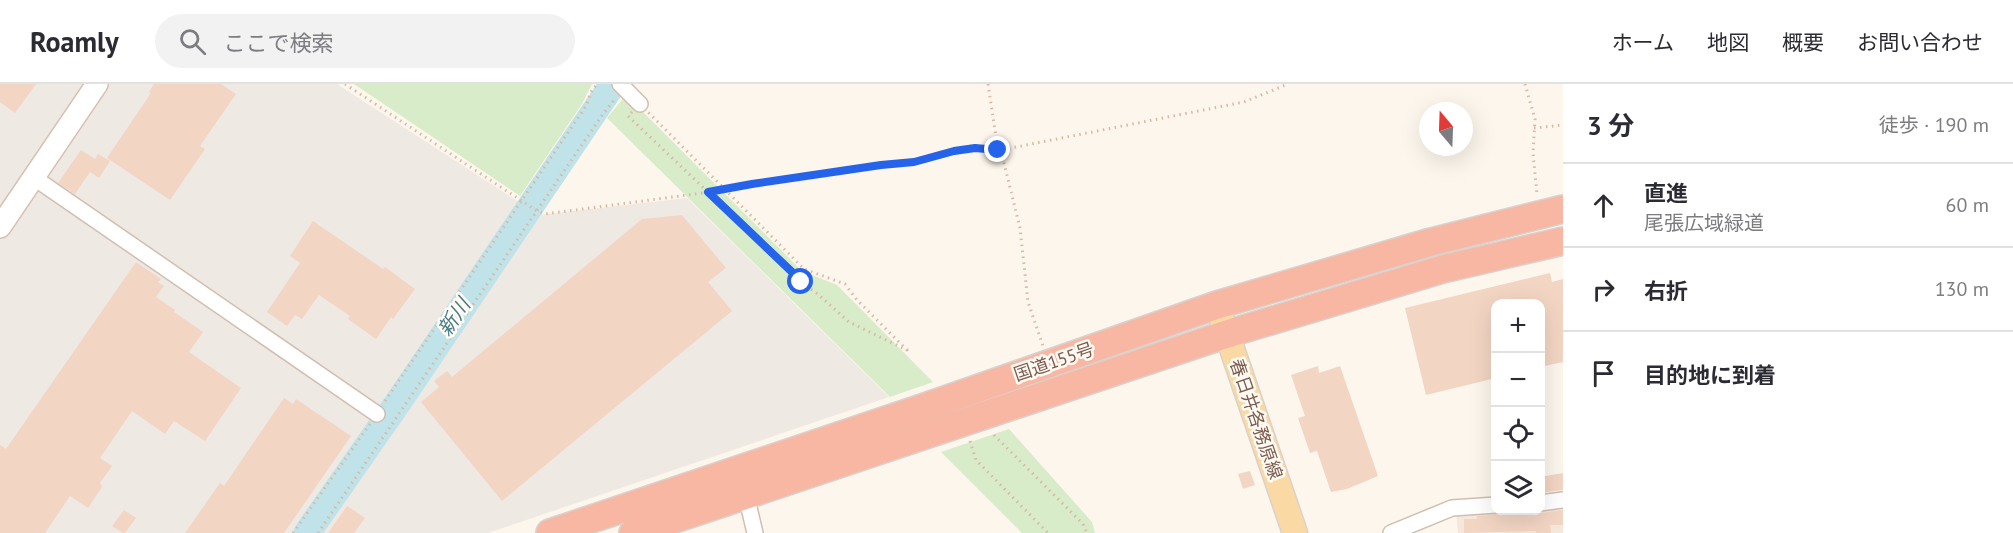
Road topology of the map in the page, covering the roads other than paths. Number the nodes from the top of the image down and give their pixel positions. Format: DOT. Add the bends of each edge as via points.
graph roads {
  1 [pos="97,84"];
  2 [pos="622,86"];
  3 [pos="640,104"];
  4 [pos="33,177"];
  5 [pos="1563,209"];
  6 [pos="0,227"];
  7 [pos="1563,241"];
  8 [pos="1217,305"];
  9 [pos="1227,334"];
  10 [pos="377,414"];
  11 [pos="746,495"];
  12 [pos="1563,500"];
  13 [pos="1545,502"];
  14 [pos="1491,506"];
  15 [pos="550,533"];
  16 [pos="633,533"];
  17 [pos="755,533"];
  18 [pos="1296,533"];
  19 [pos="1391,533"];
  1 -- 4 [label="street"];
  2 -- 3 [label="street"];
  4 -- 6 [label="street"];
  4 -- 10 [label="street"];
  5 -- 8 [label="highway, 国道155号" via="1431,242"];
  7 -- 9 [label="highway, 国道155号" via="1443,270"];
  8 -- 9 [label="main road, 春日井各務原線"];
  8 -- 15 [label="highway, 国道155号"];
  9 -- 11 [label="highway, 国道155号"];
  9 -- 18 [label="main road, 春日井各務原線"];
  11 -- 16 [label="highway, 国道155号"];
  11 -- 17 [label="street"];
  12 -- 13 [label="street"];
  14 -- 19 [label="street" via="1452,508"];
}
